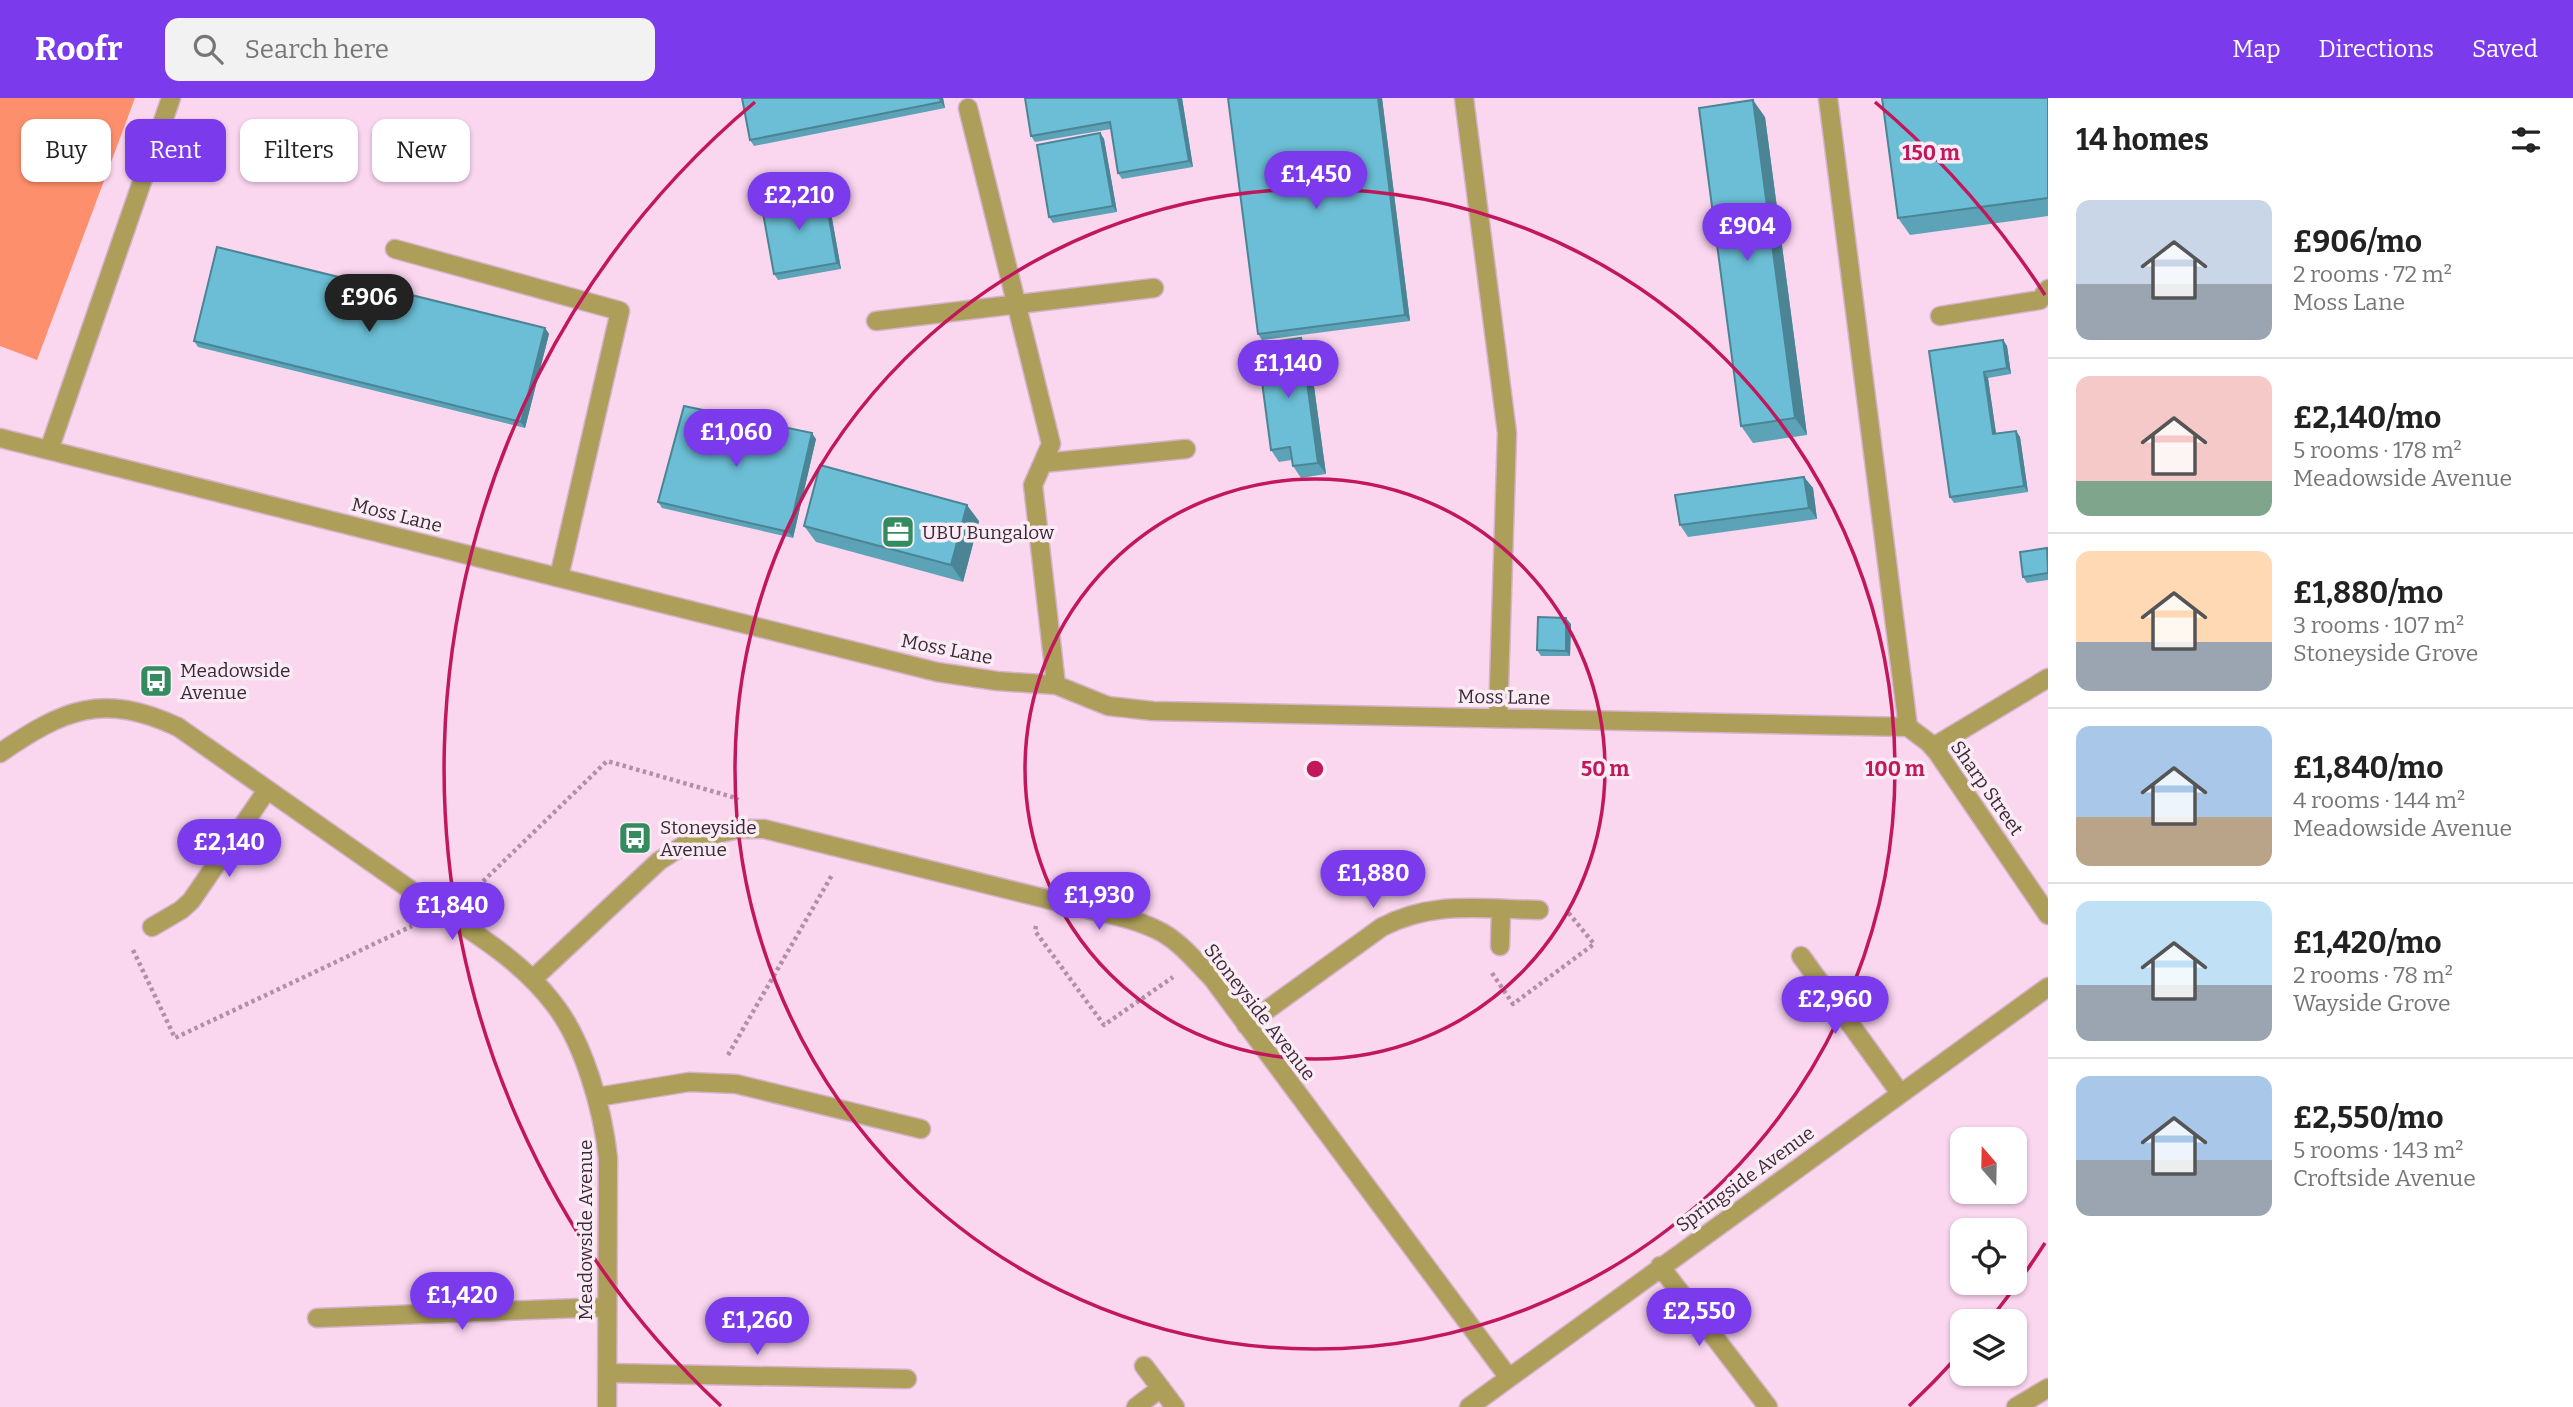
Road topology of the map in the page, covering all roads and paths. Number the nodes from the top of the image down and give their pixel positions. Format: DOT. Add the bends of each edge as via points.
graph roads {
  1 [pos="171,98"];
  2 [pos="1464,98"];
  3 [pos="1828,98"];
  4 [pos="968,108"];
  5 [pos="395,250"];
  6 [pos="1154,288"];
  7 [pos="2048,289"];
  8 [pos="1017,306"];
  9 [pos="1940,316"];
  10 [pos="876,321"];
  11 [pos="0,438"];
  12 [pos="1186,449"];
  13 [pos="49,450"];
  14 [pos="1043,463"];
  15 [pos="559,577"];
  16 [pos="2048,678"];
  17 [pos="1056,685"];
  18 [pos="1498,718"];
  19 [pos="1908,727"];
  20 [pos="1933,747"];
  21 [pos="0,753"];
  22 [pos="267,790"];
  23 [pos="764,829"];
  24 [pos="846,850"];
  25 [pos="1041,898"];
  26 [pos="1501,909"];
  27 [pos="1539,910"];
  28 [pos="445,914"];
  29 [pos="2048,915"];
  30 [pos="152,927"];
  31 [pos="1500,946"];
  32 [pos="1801,956"];
  33 [pos="1196,961"];
  34 [pos="534,978"];
  35 [pos="2048,987"];
  36 [pos="1246,1025"];
  37 [pos="712,1083"];
  38 [pos="1900,1093"];
  39 [pos="597,1097"];
  40 [pos="920,1129"];
  41 [pos="1660,1266"];
  42 [pos="607,1307"];
  43 [pos="317,1318"];
  44 [pos="1144,1366"];
  45 [pos="607,1373"];
  46 [pos="1509,1378"];
  47 [pos="907,1379"];
  48 [pos="1161,1388"];
  49 [pos="2048,1388"];
  50 [pos="607,1407"];
  51 [pos="1136,1407"];
  52 [pos="1175,1407"];
  53 [pos="1469,1407"];
  54 [pos="1768,1407"];
  55 [pos="2015,1407"];
  1 -- 13 [label="street"];
  2 -- 18 [label="street" via="1507,433"];
  3 -- 19 [label="street"];
  4 -- 8 [label="street"];
  5 -- 15 [label="street" via="620,311"];
  6 -- 8 [label="street"];
  7 -- 9 [label="street" via="2040,300"];
  8 -- 10 [label="street"];
  8 -- 14 [label="street" via="1051,444"];
  11 -- 13 [label="street, Moss Lane"];
  12 -- 14 [label="street"];
  13 -- 15 [label="street, Moss Lane"];
  14 -- 17 [label="street" via="1033,485"];
  15 -- 17 [label="street, Moss Lane" via="937,671"];
  16 -- 20 [label="street"];
  17 -- 18 [label="street, Moss Lane" via="1108,706 1153,711"];
  18 -- 19 [label="street, Moss Lane"];
  19 -- 20 [label="street, Sharp Street"];
  20 -- 29 [label="street, Sharp Street"];
  21 -- 22 [label="street, Meadowside Avenue" via="61,717 93,708 123,708 178,727"];
  22 -- 28 [label="street, Meadowside Avenue"];
  22 -- 30 [label="street" via="191,901"];
  23 -- 24 [label="street, Stoneyside Avenue"];
  23 -- 28 [label="path" via="736,798 607,761"];
  23 -- 34 [label="street, Stoneyside Avenue" via="716,834 684,845 659,861"];
  24 -- 25 [label="street, Stoneyside Avenue"];
  24 -- 37 [label="path"];
  25 -- 33 [label="street, Stoneyside Avenue" via="1130,920 1162,933"];
  25 -- 33 [label="path" via="1035,931 1104,1025"];
  26 -- 27 [label="street"];
  26 -- 31 [label="street"];
  26 -- 36 [label="street" via="1428,909 1404,915"];
  27 -- 31 [label="path" via="1556,897 1594,944 1513,1004 1482,958"];
  28 -- 30 [label="path" via="175,1038 128,939"];
  28 -- 34 [label="street, Meadowside Avenue"];
  32 -- 38 [label="street"];
  33 -- 36 [label="street, Stoneyside Avenue"];
  34 -- 39 [label="street, Meadowside Avenue" via="557,1007"];
  35 -- 38 [label="street, Springside Avenue"];
  36 -- 46 [label="street, Stoneyside Avenue"];
  37 -- 39 [label="street" via="689,1082"];
  37 -- 40 [label="street" via="736,1084"];
  38 -- 41 [label="street, Springside Avenue"];
  39 -- 42 [label="street, Meadowside Avenue" via="608,1158"];
  41 -- 46 [label="street, Springside Avenue"];
  41 -- 54 [label="street"];
  42 -- 43 [label="street"];
  42 -- 45 [label="street, Meadowside Avenue"];
  44 -- 48 [label="street"];
  45 -- 47 [label="street"];
  45 -- 50 [label="street, Meadowside Avenue"];
  46 -- 53 [label="street, Springside Avenue"];
  48 -- 51 [label="street"];
  48 -- 52 [label="street"];
  49 -- 55 [label="street"];
}
